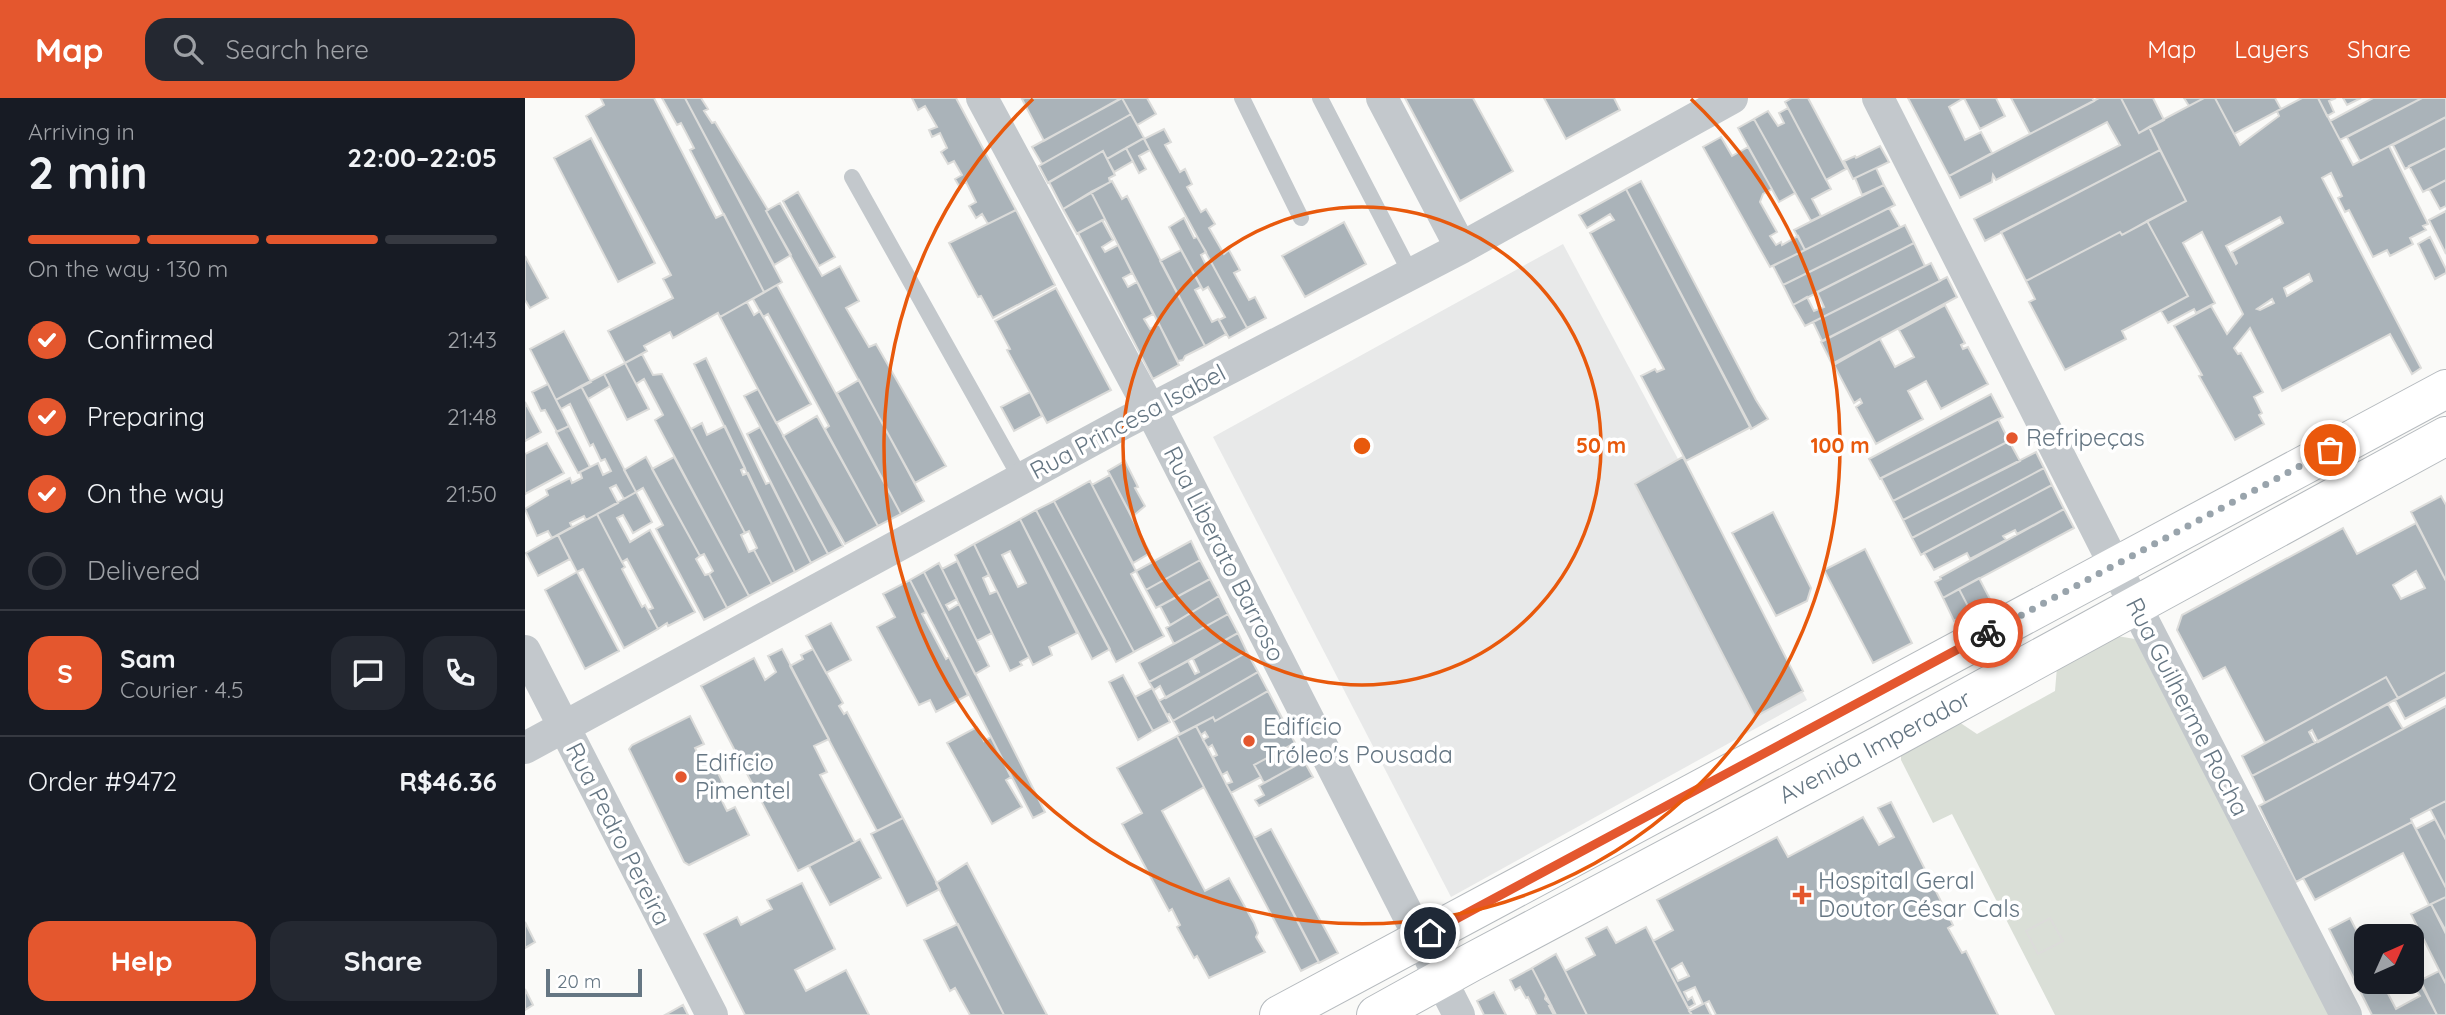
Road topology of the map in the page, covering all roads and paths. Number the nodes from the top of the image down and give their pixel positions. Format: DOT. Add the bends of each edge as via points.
graph roads {
  1 [pos="982,98"];
  2 [pos="1242,98"];
  3 [pos="1320,98"];
  4 [pos="1382,98"];
  5 [pos="1732,98"];
  6 [pos="1878,98"];
  7 [pos="852,177"];
  8 [pos="1301,218"];
  9 [pos="1461,248"];
  10 [pos="1411,274"];
  11 [pos="2446,388"];
  12 [pos="1150,409"];
  13 [pos="2446,436"];
  14 [pos="1021,479"];
  15 [pos="2115,566"];
  16 [pos="2135,605"];
  17 [pos="525,651"];
  18 [pos="562,727"];
  19 [pos="525,748"];
  20 [pos="1419,939"];
  21 [pos="1440,979"];
  22 [pos="712,1015"];
  23 [pos="1279,1015"];
  24 [pos="1376,1015"];
  25 [pos="1459,1015"];
  26 [pos="2346,1015"];
  1 -- 12 [label="street, Rua Liberato Barroso"];
  2 -- 8 [label="lane"];
  3 -- 10 [label="lane"];
  4 -- 9 [label="street"];
  5 -- 9 [label="street, Rua Princesa Isabel"];
  6 -- 15 [label="street, Rua Guilherme Rocha"];
  7 -- 14 [label="lane"];
  9 -- 10 [label="street, Rua Princesa Isabel"];
  10 -- 12 [label="street, Rua Princesa Isabel"];
  11 -- 15 [label="main road, Avenida Imperador"];
  12 -- 14 [label="street, Rua Princesa Isabel"];
  12 -- 20 [label="street, Rua Liberato Barroso"];
  13 -- 16 [label="main road, Avenida Imperador"];
  14 -- 18 [label="street, Rua Princesa Isabel"];
  15 -- 16 [label="street, Rua Guilherme Rocha"];
  15 -- 20 [label="main road, Avenida Imperador"];
  16 -- 21 [label="main road, Avenida Imperador"];
  16 -- 26 [label="street, Rua Guilherme Rocha"];
  17 -- 18 [label="street, Rua Pedro Pereira"];
  18 -- 19 [label="street, Rua Princesa Isabel"];
  18 -- 22 [label="street, Rua Pedro Pereira"];
  20 -- 21 [label="street, Rua Liberato Barroso"];
  20 -- 23 [label="main road, Avenida Imperador"];
  21 -- 24 [label="main road, Avenida Imperador"];
  21 -- 25 [label="street, Rua Liberato Barroso"];
}
